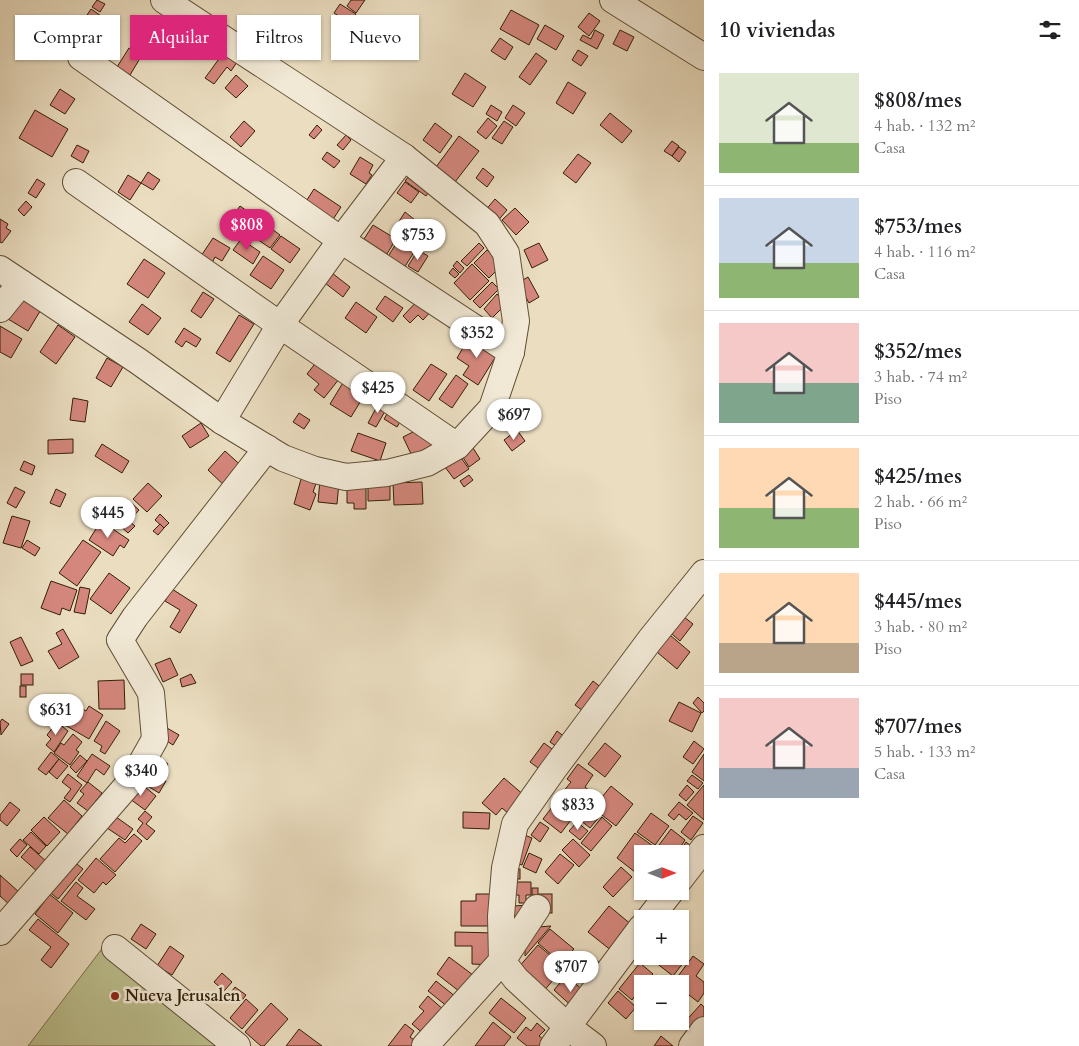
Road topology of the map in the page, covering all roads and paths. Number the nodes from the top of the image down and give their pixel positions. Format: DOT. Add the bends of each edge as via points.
graph roads {
  1 [pos="164,0"];
  2 [pos="613,0"];
  3 [pos="704,57"];
  4 [pos="85,60"];
  5 [pos="404,157"];
  6 [pos="76,182"];
  7 [pos="341,240"];
  8 [pos="11,276"];
  9 [pos="0,309"];
  10 [pos="280,325"];
  11 [pos="510,352"];
  12 [pos="222,421"];
  13 [pos="456,446"];
  14 [pos="267,448"];
  15 [pos="704,574"];
  16 [pos="704,848"];
  17 [pos="689,867"];
  18 [pos="664,900"];
  19 [pos="537,908"];
  20 [pos="656,910"];
  21 [pos="0,932"];
  22 [pos="634,938"];
  23 [pos="116,948"];
  24 [pos="502,961"];
  25 [pos="704,1030"];
  26 [pos="561,1037"];
  27 [pos="237,1046"];
  28 [pos="425,1046"];
  29 [pos="593,1046"];
  30 [pos="692,1046"];
  1 -- 5 [label="street"];
  2 -- 3 [label="street"];
  4 -- 7 [label="street"];
  5 -- 7 [label="street"];
  5 -- 11 [label="street" via="487,224 506,253 516,322"];
  6 -- 10 [label="street"];
  7 -- 10 [label="street"];
  7 -- 11 [label="street"];
  8 -- 9 [label="street"];
  8 -- 12 [label="street"];
  10 -- 12 [label="street"];
  10 -- 13 [label="street"];
  11 -- 13 [label="street" via="492,408"];
  12 -- 14 [label="street"];
  13 -- 14 [label="street" via="427,462 387,473 346,477 315,470"];
  14 -- 21 [label="street" via="134,616 120,640 151,693 154,740 137,772"];
  15 -- 24 [label="street" via="644,647 515,824 501,916"];
  16 -- 17 [label="street"];
  18 -- 20 [label="street"];
  19 -- 24 [label="street"];
  22 -- 26 [label="street"];
  23 -- 27 [label="street"];
  24 -- 26 [label="street"];
  24 -- 28 [label="street"];
  25 -- 30 [label="street"];
  26 -- 29 [label="street"];
}
